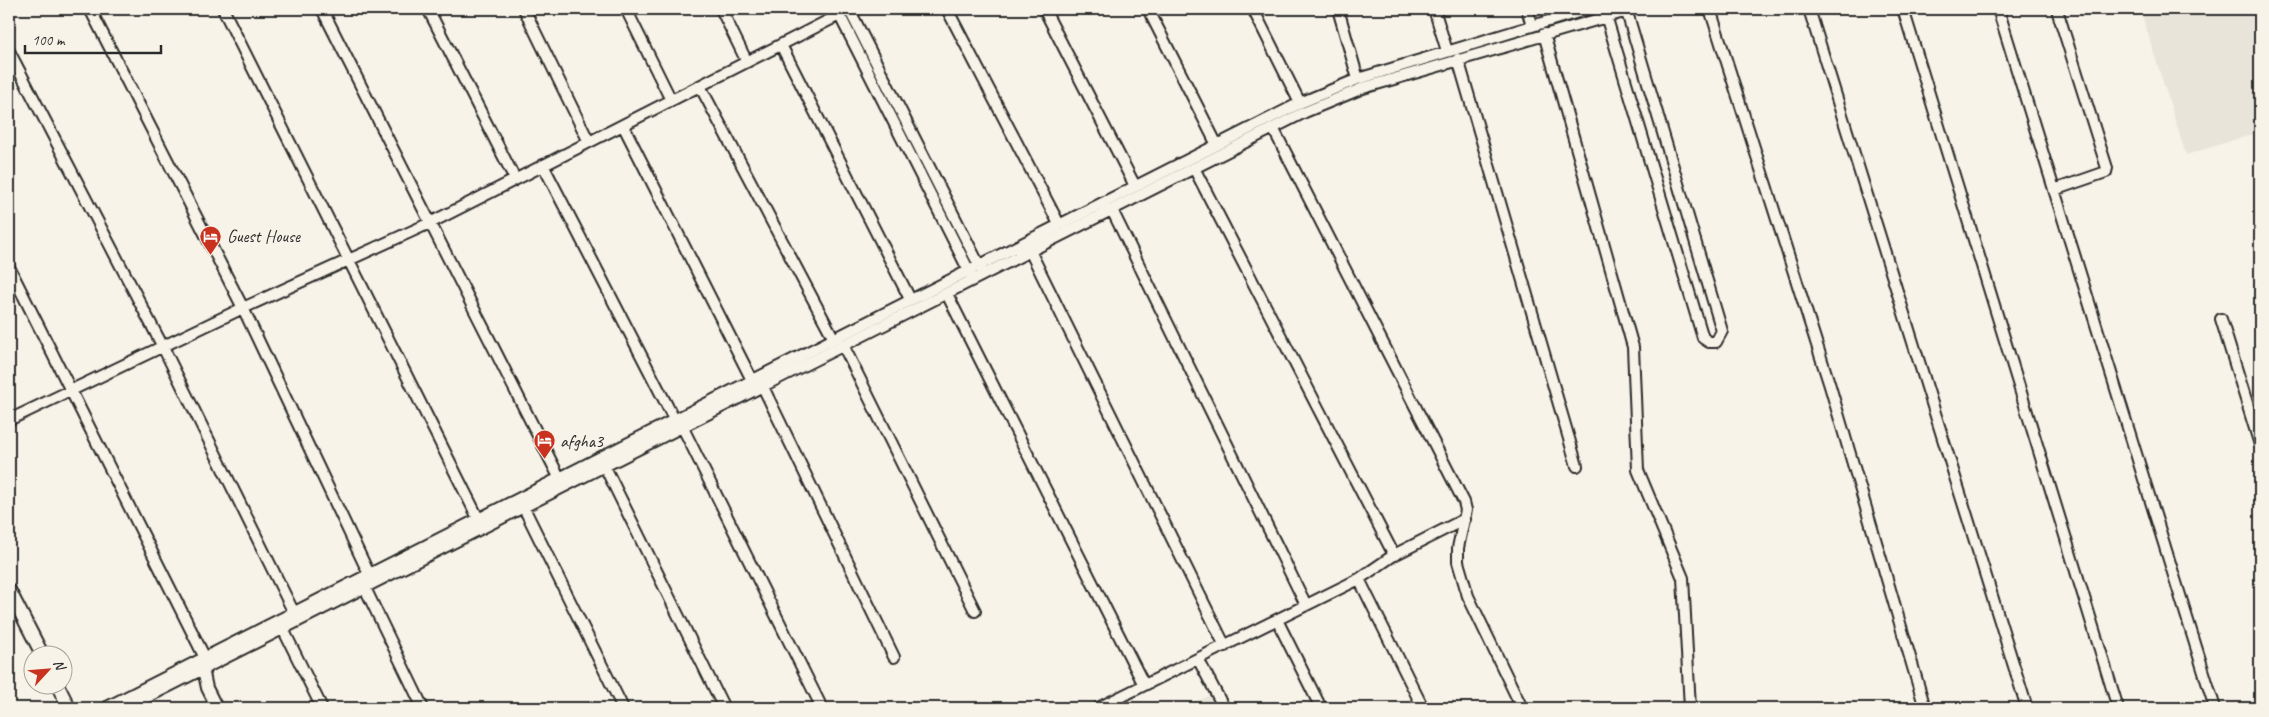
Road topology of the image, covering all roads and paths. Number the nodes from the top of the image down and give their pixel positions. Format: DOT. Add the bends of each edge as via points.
graph roads {
  1 [pos="90,9"];
  2 [pos="223,9"];
  3 [pos="322,9"];
  4 [pos="428,9"];
  5 [pos="524,9"];
  6 [pos="626,9"];
  7 [pos="720,9"];
  8 [pos="850,9"];
  9 [pos="948,9"];
  10 [pos="1044,9"];
  11 [pos="1148,9"];
  12 [pos="1253,9"];
  13 [pos="1338,9"];
  14 [pos="1434,9"];
  15 [pos="1527,9"];
  16 [pos="1588,9"];
  17 [pos="1710,9"];
  18 [pos="1810,9"];
  19 [pos="1902,9"];
  20 [pos="1998,9"];
  21 [pos="1626,10"];
  22 [pos="838,12"];
  23 [pos="1605,13"];
  24 [pos="2058,13"];
  25 [pos="1532,26"];
  26 [pos="1544,34"];
  27 [pos="781,45"];
  28 [pos="9,51"];
  29 [pos="1447,51"];
  30 [pos="1458,59"];
  31 [pos="747,62"];
  32 [pos="1358,79"];
  33 [pos="700,86"];
  34 [pos="1343,91"];
  35 [pos="672,100"];
  36 [pos="1300,103"];
  37 [pos="623,125"];
  38 [pos="1272,128"];
  39 [pos="589,142"];
  40 [pos="1217,145"];
  41 [pos="543,165"];
  42 [pos="1194,168"];
  43 [pos="515,179"];
  44 [pos="1135,186"];
  45 [pos="2054,190"];
  46 [pos="1112,210"];
  47 [pos="430,223"];
  48 [pos="1059,224"];
  49 [pos="1030,251"];
  50 [pos="350,261"];
  51 [pos="979,264"];
  52 [pos="9,267"];
  53 [pos="968,270"];
  54 [pos="984,274"];
  55 [pos="974,279"];
  56 [pos="947,294"];
  57 [pos="910,299"];
  58 [pos="243,308"];
  59 [pos="2221,319"];
  60 [pos="834,339"];
  61 [pos="843,345"];
  62 [pos="163,347"];
  63 [pos="752,380"];
  64 [pos="763,387"];
  65 [pos="72,390"];
  66 [pos="674,419"];
  67 [pos="9,420"];
  68 [pos="683,428"];
  69 [pos="2260,445"];
  70 [pos="1577,466"];
  71 [pos="604,467"];
  72 [pos="559,477"];
  73 [pos="524,508"];
  74 [pos="478,518"];
  75 [pos="1464,519"];
  76 [pos="440,538"];
  77 [pos="446,547"];
  78 [pos="1394,555"];
  79 [pos="368,574"];
  80 [pos="1359,579"];
  81 [pos="365,588"];
  82 [pos="9,590"];
  83 [pos="1306,605"];
  84 [pos="975,611"];
  85 [pos="294,612"];
  86 [pos="1277,620"];
  87 [pos="283,629"];
  88 [pos="37,644"];
  89 [pos="1224,646"];
  90 [pos="894,657"];
  91 [pos="205,658"];
  92 [pos="1198,659"];
  93 [pos="203,670"];
  94 [pos="1144,685"];
  95 [pos="62,694"];
  96 [pos="69,708"];
  97 [pos="105,708"];
  98 [pos="126,708"];
  99 [pos="217,708"];
  100 [pos="322,708"];
  101 [pos="423,708"];
  102 [pos="623,708"];
  103 [pos="724,708"];
  104 [pos="822,708"];
  105 [pos="1098,708"];
  106 [pos="1224,708"];
  107 [pos="1321,708"];
  108 [pos="1423,708"];
  109 [pos="1522,708"];
  110 [pos="1690,708"];
  111 [pos="1925,708"];
  112 [pos="2027,708"];
  113 [pos="2118,708"];
  114 [pos="2215,708"];
  1 -- 58 [label="street"];
  2 -- 50 [label="street"];
  3 -- 47 [label="street"];
  4 -- 43 [label="street"];
  5 -- 39 [label="street"];
  6 -- 35 [label="street"];
  7 -- 31 [label="street"];
  8 -- 22 [label="street"];
  8 -- 51 [label="street"];
  9 -- 48 [label="street"];
  10 -- 44 [label="street"];
  11 -- 40 [label="street"];
  12 -- 36 [label="street"];
  13 -- 32 [label="street"];
  14 -- 29 [label="street"];
  15 -- 25 [label="street"];
  16 -- 25 [label="street"];
  17 -- 111 [label="street" via="1830,386"];
  18 -- 112 [label="street"];
  19 -- 113 [label="street"];
  20 -- 45 [label="street"];
  21 -- 23 [label="street"];
  21 -- 23 [label="street" via="1722,331 1716,342 1703,338"];
  22 -- 27 [label="street"];
  22 -- 53 [label="street"];
  23 -- 26 [label="street"];
  24 -- 45 [label="street" via="2107,168 2106,172"];
  25 -- 29 [label="street"];
  26 -- 30 [label="street"];
  26 -- 110 [label="street" via="1633,347 1638,470 1683,578"];
  27 -- 31 [label="street"];
  27 -- 57 [label="street"];
  28 -- 62 [label="street"];
  29 -- 32 [label="street"];
  30 -- 34 [label="street"];
  30 -- 70 [label="street"];
  31 -- 33 [label="street"];
  32 -- 34 [label="street"];
  33 -- 35 [label="street"];
  33 -- 60 [label="street"];
  34 -- 36 [label="street"];
  34 -- 38 [label="street"];
  35 -- 37 [label="street"];
  36 -- 40 [label="street"];
  37 -- 39 [label="street"];
  37 -- 63 [label="street"];
  38 -- 42 [label="street"];
  38 -- 75 [label="street" via="1464,502"];
  39 -- 41 [label="street"];
  40 -- 44 [label="street"];
  41 -- 43 [label="street"];
  41 -- 66 [label="street"];
  42 -- 46 [label="street"];
  42 -- 78 [label="street"];
  43 -- 47 [label="street"];
  44 -- 48 [label="street"];
  45 -- 114 [label="street"];
  46 -- 49 [label="street"];
  46 -- 83 [label="street"];
  47 -- 50 [label="street"];
  47 -- 72 [label="street"];
  48 -- 51 [label="street"];
  49 -- 54 [label="street"];
  49 -- 89 [label="street"];
  50 -- 58 [label="street"];
  50 -- 74 [label="street"];
  51 -- 53 [label="street"];
  51 -- 54 [label="street"];
  52 -- 65 [label="street"];
  53 -- 55 [label="street"];
  53 -- 57 [label="street"];
  54 -- 55 [label="street"];
  55 -- 56 [label="street"];
  56 -- 61 [label="street"];
  56 -- 94 [label="street"];
  57 -- 60 [label="street"];
  58 -- 62 [label="street"];
  58 -- 79 [label="street"];
  59 -- 69 [label="street"];
  60 -- 63 [label="street"];
  61 -- 64 [label="street"];
  61 -- 84 [label="street"];
  62 -- 65 [label="street"];
  62 -- 85 [label="street"];
  63 -- 66 [label="street"];
  64 -- 68 [label="street"];
  64 -- 90 [label="street"];
  65 -- 67 [label="street"];
  65 -- 91 [label="street"];
  66 -- 72 [label="street"];
  68 -- 71 [label="street"];
  68 -- 104 [label="street"];
  71 -- 73 [label="street"];
  71 -- 103 [label="street"];
  72 -- 74 [label="street"];
  73 -- 77 [label="street"];
  73 -- 102 [label="street"];
  74 -- 76 [label="street"];
  75 -- 78 [label="street"];
  75 -- 109 [label="street" via="1458,562 1468,596"];
  76 -- 77 [label="street"];
  76 -- 79 [label="street"];
  77 -- 81 [label="street"];
  78 -- 80 [label="street"];
  79 -- 85 [label="street"];
  80 -- 83 [label="street"];
  80 -- 108 [label="street"];
  81 -- 87 [label="street"];
  81 -- 101 [label="street"];
  82 -- 88 [label="main road"];
  83 -- 86 [label="street"];
  85 -- 91 [label="street"];
  86 -- 89 [label="street"];
  86 -- 107 [label="street"];
  87 -- 93 [label="street"];
  87 -- 100 [label="street"];
  89 -- 92 [label="street"];
  91 -- 97 [label="street"];
  92 -- 94 [label="street"];
  92 -- 106 [label="street"];
  93 -- 98 [label="street"];
  93 -- 99 [label="street"];
  94 -- 105 [label="street"];
  95 -- 96 [label="main road"];
}
